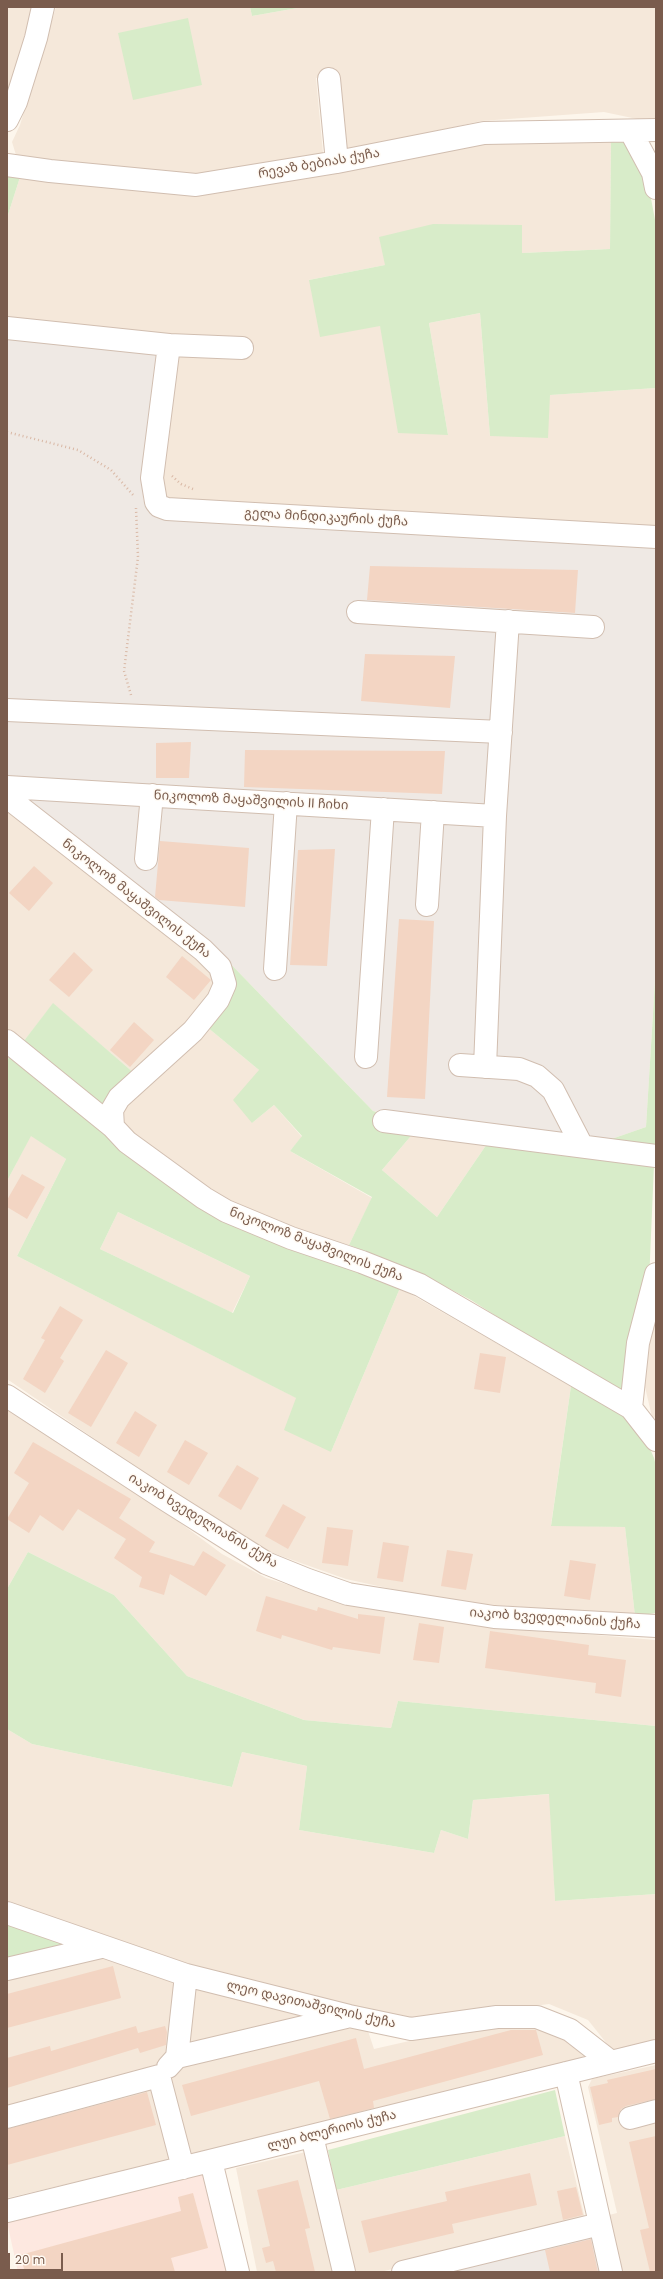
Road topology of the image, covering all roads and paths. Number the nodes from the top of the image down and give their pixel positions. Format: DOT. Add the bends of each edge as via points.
graph roads {
  1 [pos="43,7"];
  2 [pos="329,79"];
  3 [pos="7,120"];
  4 [pos="656,131"];
  5 [pos="631,132"];
  6 [pos="337,162"];
  7 [pos="7,165"];
  8 [pos="656,188"];
  9 [pos="7,328"];
  10 [pos="169,345"];
  11 [pos="242,348"];
  12 [pos="7,432"];
  13 [pos="136,498"];
  14 [pos="136,506"];
  15 [pos="656,537"];
  16 [pos="358,612"];
  17 [pos="508,621"];
  18 [pos="593,627"];
  19 [pos="7,710"];
  20 [pos="146,716"];
  21 [pos="501,732"];
  22 [pos="7,786"];
  23 [pos="152,795"];
  24 [pos="7,797"];
  25 [pos="286,803"];
  26 [pos="383,809"];
  27 [pos="433,812"];
  28 [pos="495,816"];
  29 [pos="146,858"];
  30 [pos="428,905"];
  31 [pos="275,969"];
  32 [pos="7,1041"];
  33 [pos="366,1057"];
  34 [pos="460,1066"];
  35 [pos="485,1067"];
  36 [pos="384,1121"];
  37 [pos="113,1127"];
  38 [pos="582,1146"];
  39 [pos="656,1156"];
  40 [pos="656,1274"];
  41 [pos="7,1396"];
  42 [pos="631,1408"];
  43 [pos="656,1440"];
  44 [pos="656,1626"];
  45 [pos="7,1914"];
  46 [pos="101,1947"];
  47 [pos="7,1969"];
  48 [pos="186,1975"];
  49 [pos="349,2016"];
  50 [pos="656,2051"];
  51 [pos="177,2057"];
  52 [pos="611,2062"];
  53 [pos="566,2073"];
  54 [pos="159,2076"];
  55 [pos="656,2111"];
  56 [pos="7,2116"];
  57 [pos="630,2118"];
  58 [pos="312,2136"];
  59 [pos="211,2161"];
  60 [pos="183,2168"];
  61 [pos="7,2211"];
  62 [pos="600,2224"];
  63 [pos="238,2272"];
  64 [pos="344,2272"];
  65 [pos="403,2272"];
  66 [pos="611,2272"];
  1 -- 3 [label="street" via="16,102"];
  2 -- 6 [label="street"];
  4 -- 5 [label="street, რევაზ ბებიას ქუჩა"];
  5 -- 6 [label="street, რევაზ ბებიას ქუჩა" via="615,130 484,133"];
  5 -- 8 [label="street" via="653,173"];
  6 -- 7 [label="street, რევაზ ბებიას ქუჩა" via="196,185"];
  9 -- 10 [label="street"];
  10 -- 11 [label="street"];
  10 -- 15 [label="street, გელა მინდიკაურის ქუჩა" via="152,478 152,492 159,506 175,510"];
  12 -- 13 [label="path" via="78,450 110,470"];
  14 -- 20 [label="path" via="138,557 124,671 133,702"];
  16 -- 17 [label="street"];
  17 -- 18 [label="street"];
  17 -- 21 [label="street"];
  19 -- 20 [label="street"];
  20 -- 21 [label="street"];
  21 -- 28 [label="street"];
  22 -- 23 [label="street, ნიკოლოზ მაყაშვილის II ჩიხი"];
  23 -- 25 [label="street, ნიკოლოზ მაყაშვილის II ჩიხი"];
  23 -- 29 [label="street"];
  24 -- 37 [label="street, ნიკოლოზ მაყაშვილის ქუჩა" via="203,950 220,967 225,984 218,1000 193,1031 119,1098 112,1110"];
  25 -- 26 [label="street, ნიკოლოზ მაყაშვილის II ჩიხი"];
  25 -- 31 [label="street"];
  26 -- 27 [label="street, ნიკოლოზ მაყაშვილის II ჩიხი"];
  26 -- 33 [label="street"];
  27 -- 28 [label="street, ნიკოლოზ მაყაშვილის II ჩიხი"];
  27 -- 30 [label="street"];
  28 -- 35 [label="street"];
  32 -- 37 [label="street"];
  34 -- 35 [label="street"];
  35 -- 38 [label="street" via="518,1069 538,1076 553,1090"];
  36 -- 38 [label="street"];
  37 -- 42 [label="street, ნიკოლოზ მაყაშვილის ქუჩა" via="127,1142 204,1198 226,1210 291,1238 420,1285"];
  38 -- 39 [label="street"];
  40 -- 42 [label="street" via="638,1343"];
  41 -- 44 [label="street, იაკობ ხვედელიანის ქუჩა" via="266,1563 348,1594 494,1617"];
  42 -- 43 [label="street"];
  45 -- 46 [label="street, ლეო დავითაშვილის ქუჩა"];
  46 -- 47 [label="street"];
  46 -- 48 [label="street, ლეო დავითაშვილის ქუჩა"];
  48 -- 49 [label="street, ლეო დავითაშვილის ქუჩა"];
  48 -- 51 [label="street"];
  49 -- 51 [label="street"];
  49 -- 52 [label="street, ლეო დავითაშვილის ქუჩა" via="411,2029 497,2017 537,2017 570,2030"];
  50 -- 52 [label="street, ლუი ბლერიოს ქუჩა"];
  51 -- 54 [label="street"];
  52 -- 53 [label="street, ლუი ბლერიოს ქუჩა"];
  53 -- 58 [label="street, ლუი ბლერიოს ქუჩა"];
  53 -- 62 [label="street"];
  54 -- 56 [label="street"];
  54 -- 60 [label="street"];
  55 -- 57 [label="street"];
  58 -- 59 [label="street, ლუი ბლერიოს ქუჩა"];
  58 -- 64 [label="street"];
  59 -- 60 [label="street, ლუი ბლერიოს ქუჩა"];
  59 -- 63 [label="street"];
  60 -- 61 [label="street, ლუი ბლერიოს ქუჩა"];
  62 -- 65 [label="street"];
  62 -- 66 [label="street"];
}
